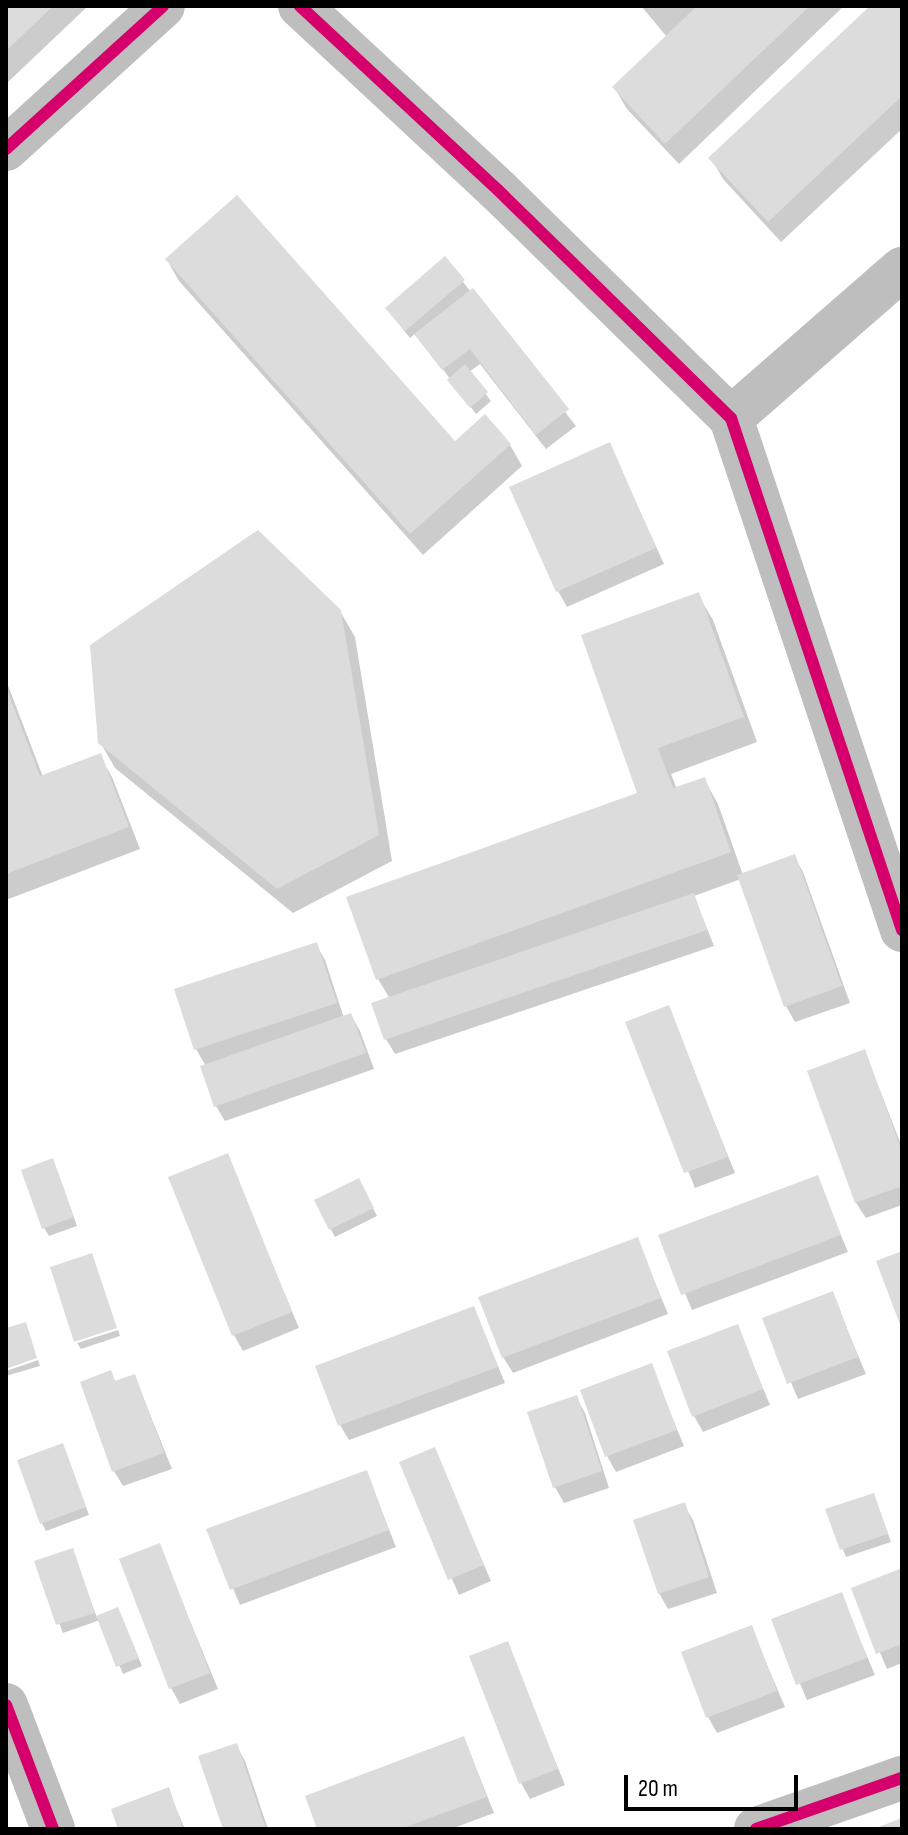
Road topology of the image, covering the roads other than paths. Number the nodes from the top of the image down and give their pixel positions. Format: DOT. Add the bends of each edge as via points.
graph roads {
  1 [pos="163,6"];
  2 [pos="300,6"];
  3 [pos="6,149"];
  4 [pos="902,269"];
  5 [pos="731,418"];
  6 [pos="902,930"];
  7 [pos="6,1705"];
  8 [pos="902,1778"];
  9 [pos="53,1829"];
  10 [pos="756,1829"];
  1 -- 3 [label="street"];
  2 -- 5 [label="street"];
  4 -- 5 [label="street"];
  5 -- 6 [label="street"];
  7 -- 9 [label="street"];
  8 -- 10 [label="street"];
}
